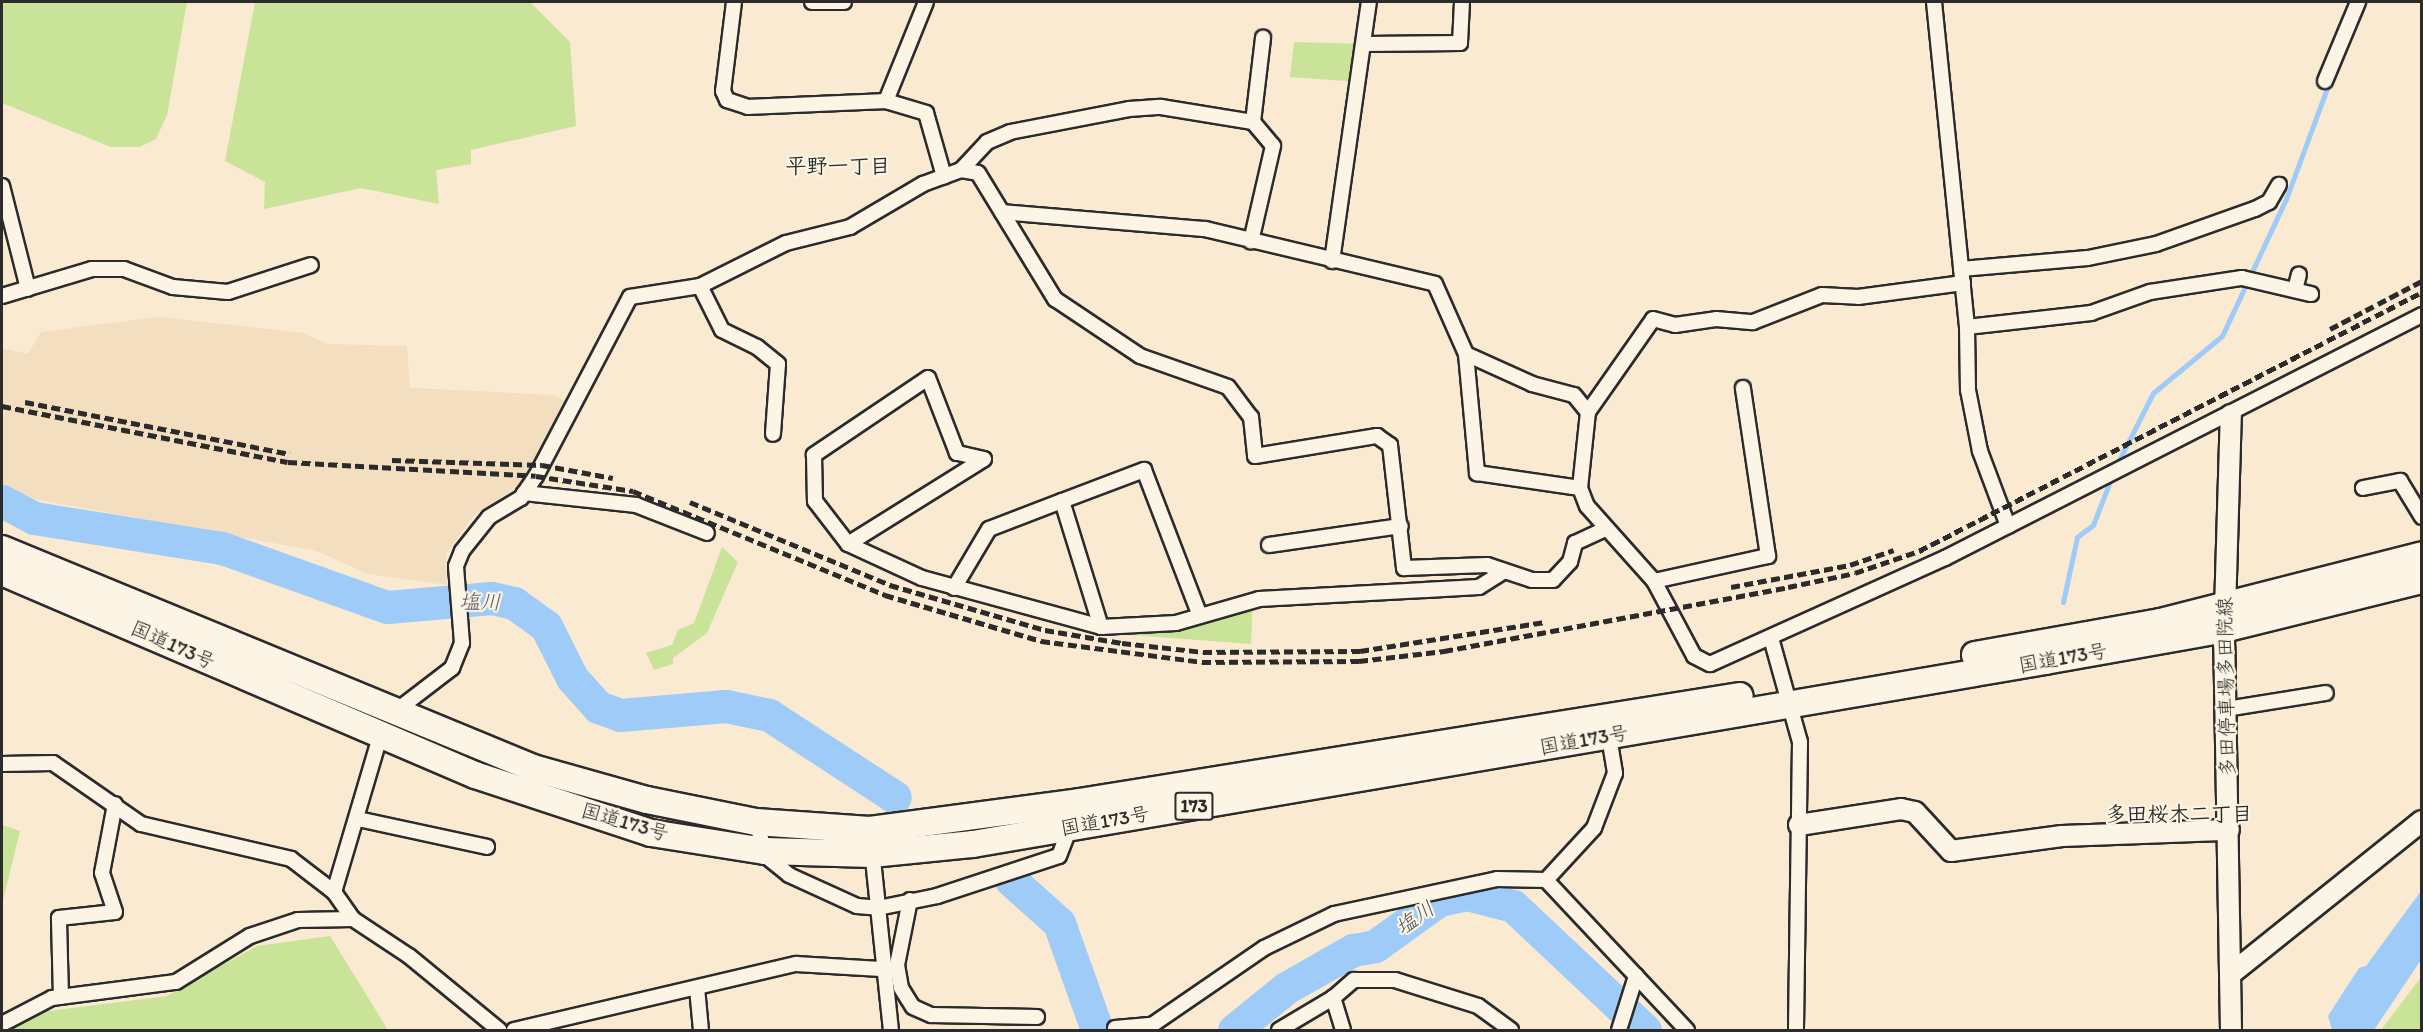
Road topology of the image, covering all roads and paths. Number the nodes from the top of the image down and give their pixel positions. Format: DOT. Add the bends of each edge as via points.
graph roads {
  1 [pos="734,2"];
  2 [pos="812,2"];
  3 [pos="844,2"];
  4 [pos="926,2"];
  5 [pos="1369,2"];
  6 [pos="1462,2"];
  7 [pos="1934,2"];
  8 [pos="2358,2"];
  9 [pos="1263,38"];
  10 [pos="1366,44"];
  11 [pos="2325,81"];
  12 [pos="886,101"];
  13 [pos="1253,122"];
  14 [pos="961,170"];
  15 [pos="944,176"];
  16 [pos="2279,185"];
  17 [pos="2,186"];
  18 [pos="1002,212"];
  19 [pos="1251,241"];
  20 [pos="1332,261"];
  21 [pos="311,265"];
  22 [pos="2299,274"];
  23 [pos="1962,276"];
  24 [pos="700,286"];
  25 [pos="28,289"];
  26 [pos="2295,290"];
  27 [pos="2311,294"];
  28 [pos="2,296"];
  29 [pos="2421,315"];
  30 [pos="1967,327"];
  31 [pos="1466,354"];
  32 [pos="1743,388"];
  33 [pos="1588,412"];
  34 [pos="2231,415"];
  35 [pos="773,434"];
  36 [pos="1580,488"];
  37 [pos="2362,488"];
  38 [pos="524,493"];
  39 [pos="1062,501"];
  40 [pos="2421,517"];
  41 [pos="1401,526"];
  42 [pos="2008,526"];
  43 [pos="1605,529"];
  44 [pos="707,533"];
  45 [pos="848,544"];
  46 [pos="1269,545"];
  47 [pos="2,549"];
  48 [pos="2421,555"];
  49 [pos="2,572"];
  50 [pos="1503,572"];
  51 [pos="1654,580"];
  52 [pos="2421,580"];
  53 [pos="954,588"];
  54 [pos="2224,603"];
  55 [pos="1200,616"];
  56 [pos="1101,627"];
  57 [pos="2224,629"];
  58 [pos="1771,638"];
  59 [pos="2326,693"];
  60 [pos="1787,697"];
  61 [pos="2226,710"];
  62 [pos="392,713"];
  63 [pos="1607,726"];
  64 [pos="378,735"];
  65 [pos="2,764"];
  66 [pos="1079,802"];
  67 [pos="115,804"];
  68 [pos="357,819"];
  69 [pos="2421,821"];
  70 [pos="756,822"];
  71 [pos="1799,825"];
  72 [pos="1070,827"];
  73 [pos="2229,830"];
  74 [pos="871,842"];
  75 [pos="487,847"];
  76 [pos="765,851"];
  77 [pos="1546,880"];
  78 [pos="334,892"];
  79 [pos="910,900"];
  80 [pos="878,908"];
  81 [pos="353,919"];
  82 [pos="881,969"];
  83 [pos="2232,973"];
  84 [pos="1636,976"];
  85 [pos="697,988"];
  86 [pos="61,997"];
  87 [pos="1332,998"];
  88 [pos="1037,1017"];
  89 [pos="2,1024"];
  90 [pos="1115,1028"];
  91 [pos="499,1030"];
  92 [pos="514,1030"];
  93 [pos="701,1030"];
  94 [pos="891,1030"];
  95 [pos="1279,1030"];
  96 [pos="1343,1030"];
  97 [pos="1511,1030"];
  98 [pos="1619,1030"];
  99 [pos="1687,1030"];
  100 [pos="1796,1030"];
  101 [pos="2231,1030"];
  1 -- 12 [label="street" via="723,91 727,100 748,107"];
  2 -- 3 [label="street"];
  4 -- 12 [label="street"];
  5 -- 10 [label="street"];
  6 -- 10 [label="street" via="1460,43"];
  7 -- 23 [label="street"];
  8 -- 11 [label="street"];
  9 -- 13 [label="street"];
  10 -- 20 [label="street"];
  12 -- 15 [label="street" via="926,113"];
  13 -- 14 [label="street" via="1161,107 1129,109 1010,132 987,142"];
  13 -- 19 [label="street" via="1273,146"];
  14 -- 15 [label="street"];
  14 -- 18 [label="street" via="978,173"];
  15 -- 24 [label="street" via="850,227 786,243"];
  16 -- 23 [label="street" via="2269,202 2255,209 2156,244"];
  17 -- 25 [label="street"];
  18 -- 19 [label="street" via="1205,229"];
  18 -- 41 [label="street" via="1055,299 1140,356 1228,387 1251,417 1255,456 1377,436 1390,445"];
  19 -- 20 [label="street"];
  20 -- 31 [label="street" via="1435,284"];
  21 -- 25 [label="street" via="228,292 173,287 124,269 92,269"];
  22 -- 26 [label="street"];
  23 -- 30 [label="street"];
  23 -- 33 [label="street" via="1858,297 1833,293 1753,322 1716,319 1674,326 1653,319"];
  24 -- 35 [label="street" via="722,330 757,346 778,364"];
  24 -- 38 [label="street" via="630,297"];
  25 -- 28 [label="street"];
  26 -- 27 [label="street"];
  26 -- 30 [label="street" via="2242,278 2150,292 2091,313"];
  29 -- 34 [label="street"];
  30 -- 42 [label="street" via="1968,390 1980,451"];
  31 -- 33 [label="street" via="1532,384 1574,395"];
  31 -- 36 [label="street" via="1477,473"];
  32 -- 51 [label="street" via="1768,556"];
  33 -- 36 [label="street"];
  34 -- 42 [label="street"];
  34 -- 54 [label="street, 多田停車場多田院線"];
  36 -- 43 [label="street"];
  37 -- 40 [label="street" via="2400,481"];
  38 -- 44 [label="street" via="636,505"];
  38 -- 62 [label="street" via="489,517 462,550 456,567 462,643 452,668"];
  39 -- 53 [label="street" via="989,529"];
  39 -- 55 [label="street" via="1144,470"];
  39 -- 56 [label="street"];
  41 -- 46 [label="street"];
  41 -- 50 [label="street" via="1404,568 1487,566"];
  42 -- 58 [label="street"];
  43 -- 50 [label="street" via="1575,543 1570,562 1553,580"];
  43 -- 51 [label="street"];
  45 -- 45 [label="street" via="815,501 814,455 928,378 957,453 984,459"];
  45 -- 53 [label="street"];
  47 -- 62 [label="highway, 国道173号 / 173"];
  48 -- 54 [label="highway, 国道173号 / 173"];
  49 -- 64 [label="highway, 国道173号 / 173"];
  50 -- 55 [label="street" via="1479,587 1259,599"];
  51 -- 58 [label="street" via="1694,656 1710,664"];
  52 -- 57 [label="highway, 国道173号 / 173"];
  53 -- 56 [label="street"];
  54 -- 57 [label="street, 多田停車場多田院線"];
  54 -- 60 [label="highway, 国道173号 / 173" via="2160,622"];
  55 -- 56 [label="street" via="1176,623"];
  57 -- 60 [label="highway, 国道173号 / 173"];
  57 -- 61 [label="street, 多田停車場多田院線"];
  58 -- 60 [label="street"];
  59 -- 61 [label="street"];
  60 -- 63 [label="highway, 国道173号 / 173"];
  60 -- 71 [label="street" via="1800,742"];
  61 -- 73 [label="street, 多田停車場多田院線"];
  62 -- 64 [label="street"];
  62 -- 70 [label="highway, 国道173号 / 173" via="532,768 647,800"];
  63 -- 66 [label="highway, 国道173号 / 173"];
  63 -- 72 [label="highway, 国道173号 / 173"];
  63 -- 77 [label="street" via="1615,772 1594,828"];
  64 -- 68 [label="street"];
  64 -- 76 [label="highway, 国道173号 / 173" via="474,775 651,833"];
  65 -- 67 [label="street" via="52,764"];
  66 -- 72 [label="street"];
  66 -- 74 [label="highway, 国道173号 / 173"];
  67 -- 78 [label="street" via="141,824 291,859"];
  67 -- 86 [label="street" via="102,873 116,912 59,918"];
  68 -- 75 [label="street"];
  68 -- 78 [label="street"];
  69 -- 83 [label="street"];
  70 -- 74 [label="highway, 国道173号 / 173"];
  70 -- 76 [label="street"];
  71 -- 73 [label="street" via="1901,809 1915,812 1950,851 2062,837"];
  71 -- 100 [label="street"];
  72 -- 74 [label="highway, 国道173号 / 173"];
  72 -- 79 [label="street" via="1059,856"];
  73 -- 83 [label="street, 多田停車場多田院線"];
  74 -- 76 [label="highway, 国道173号 / 173"];
  74 -- 80 [label="street"];
  76 -- 80 [label="street" via="789,875 857,906"];
  77 -- 84 [label="street"];
  77 -- 90 [label="street" via="1497,879 1334,914 1264,948 1152,1025"];
  78 -- 81 [label="street"];
  79 -- 80 [label="street"];
  79 -- 88 [label="street" via="897,964 901,988 914,1007 931,1015"];
  80 -- 82 [label="street"];
  81 -- 86 [label="street" via="298,920 249,936 176,982"];
  81 -- 91 [label="street" via="409,956"];
  82 -- 85 [label="street" via="796,964"];
  82 -- 94 [label="street"];
  83 -- 101 [label="street, 多田停車場多田院線"];
  84 -- 98 [label="street"];
  84 -- 99 [label="street"];
  85 -- 92 [label="street"];
  85 -- 93 [label="street"];
  86 -- 89 [label="street"];
  87 -- 95 [label="street"];
  87 -- 96 [label="street"];
  87 -- 97 [label="street" via="1354,980 1395,980 1478,1006"];
}
